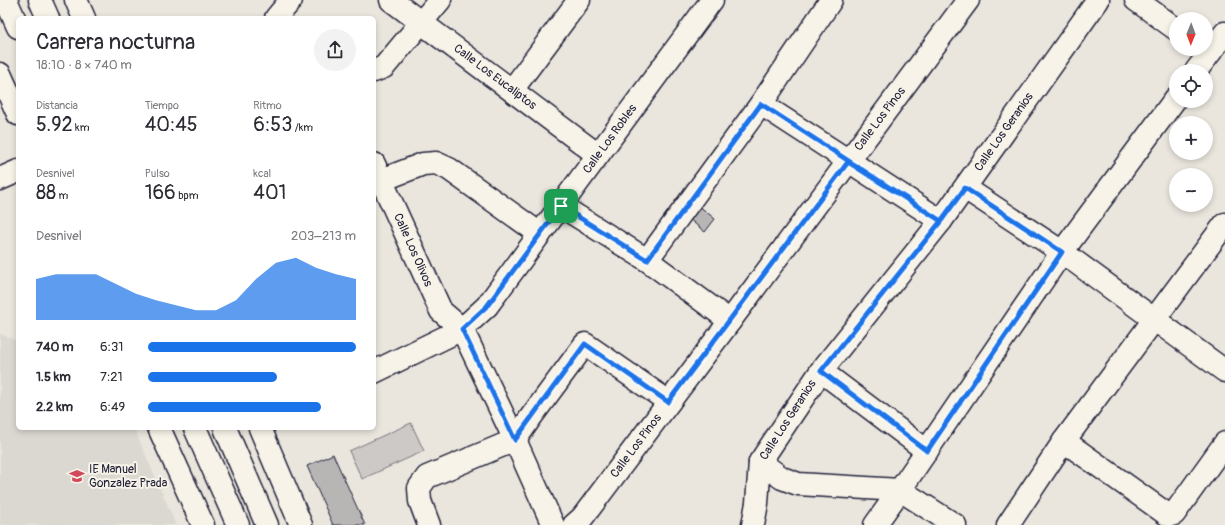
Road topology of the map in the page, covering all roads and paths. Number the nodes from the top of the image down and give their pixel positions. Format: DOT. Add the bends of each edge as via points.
graph roads {
  1 [pos="6,0"];
  2 [pos="40,0"];
  3 [pos="76,0"];
  4 [pos="291,0"];
  5 [pos="391,0"];
  6 [pos="440,0"];
  7 [pos="579,0"];
  8 [pos="712,0"];
  9 [pos="831,0"];
  10 [pos="968,0"];
  11 [pos="1136,0"];
  12 [pos="1094,1"];
  13 [pos="47,16"];
  14 [pos="83,16"];
  15 [pos="278,16"];
  16 [pos="16,22"];
  17 [pos="421,22"];
  18 [pos="1169,24"];
  19 [pos="1225,33"];
  20 [pos="1213,45"];
  21 [pos="376,70"];
  22 [pos="1,78"];
  23 [pos="512,90"];
  24 [pos="761,104"];
  25 [pos="1169,107"];
  26 [pos="16,110"];
  27 [pos="598,155"];
  28 [pos="848,162"];
  29 [pos="16,172"];
  30 [pos="376,176"];
  31 [pos="0,179"];
  32 [pos="965,188"];
  33 [pos="561,206"];
  34 [pos="941,221"];
  35 [pos="1225,224"];
  36 [pos="540,234"];
  37 [pos="1062,252"];
  38 [pos="647,260"];
  39 [pos="1154,320"];
  40 [pos="730,321"];
  41 [pos="462,329"];
  42 [pos="376,371"];
  43 [pos="821,371"];
  44 [pos="1225,371"];
  45 [pos="668,402"];
  46 [pos="160,430"];
  47 [pos="196,430"];
  48 [pos="226,430"];
  49 [pos="261,430"];
  50 [pos="515,440"];
  51 [pos="1064,441"];
  52 [pos="1225,443"];
  53 [pos="927,451"];
  54 [pos="760,462"];
  55 [pos="900,490"];
  56 [pos="203,525"];
  57 [pos="238,525"];
  58 [pos="267,525"];
  59 [pos="300,525"];
  60 [pos="429,525"];
  61 [pos="553,525"];
  62 [pos="574,525"];
  63 [pos="754,525"];
  64 [pos="875,525"];
  65 [pos="955,525"];
  66 [pos="1008,525"];
  1 -- 16 [label="street"];
  2 -- 13 [label="street"];
  3 -- 14 [label="street"];
  4 -- 15 [label="street"];
  5 -- 17 [label="street, Calle Los Eucaliptos"];
  6 -- 17 [label="street"];
  7 -- 23 [label="street"];
  8 -- 27 [label="street, Calle Los Robles"];
  9 -- 24 [label="street"];
  10 -- 28 [label="street, Calle Los Pinos"];
  11 -- 18 [label="street"];
  12 -- 32 [label="street, Calle Los Geranios"];
  17 -- 21 [label="street" via="384,67"];
  17 -- 23 [label="street, Calle Los Eucaliptos"];
  19 -- 20 [label="street"];
  22 -- 26 [label="street"];
  23 -- 27 [label="street, Calle Los Eucaliptos"];
  24 -- 28 [label="street"];
  24 -- 38 [label="street"];
  25 -- 37 [label="street"];
  27 -- 33 [label="street, Calle Los Robles"];
  28 -- 34 [label="street"];
  28 -- 40 [label="street, Calle Los Pinos"];
  29 -- 31 [label="street"];
  30 -- 36 [label="street" via="436,163 449,169"];
  30 -- 41 [label="street, Calle Los Olivos" via="441,311"];
  32 -- 34 [label="street, Calle Los Geranios"];
  32 -- 37 [label="street"];
  33 -- 36 [label="street, Calle Los Robles"];
  33 -- 38 [label="street"];
  34 -- 43 [label="street, Calle Los Geranios"];
  35 -- 39 [label="street"];
  36 -- 41 [label="street, Calle Los Robles" via="487,306"];
  37 -- 39 [label="street"];
  37 -- 53 [label="street"];
  38 -- 40 [label="street"];
  39 -- 44 [label="street"];
  39 -- 51 [label="street"];
  40 -- 45 [label="street, Calle Los Pinos"];
  41 -- 42 [label="street, Calle Los Robles"];
  41 -- 50 [label="street"];
  43 -- 53 [label="street"];
  43 -- 54 [label="street, Calle Los Geranios"];
  45 -- 50 [label="street" via="585,344"];
  45 -- 62 [label="street, Calle Los Pinos" via="582,518"];
  46 -- 56 [label="street"];
  47 -- 57 [label="street"];
  48 -- 58 [label="street"];
  49 -- 59 [label="street"];
  50 -- 60 [label="street" via="427,477 420,488 420,500"];
  50 -- 61 [label="street"];
  51 -- 52 [label="street" via="1168,515 1174,514"];
  51 -- 66 [label="street"];
  53 -- 55 [label="street"];
  54 -- 55 [label="street" via="782,478 798,484"];
  54 -- 63 [label="street, Calle Los Geranios"];
  55 -- 64 [label="street"];
  55 -- 65 [label="street"];
}
